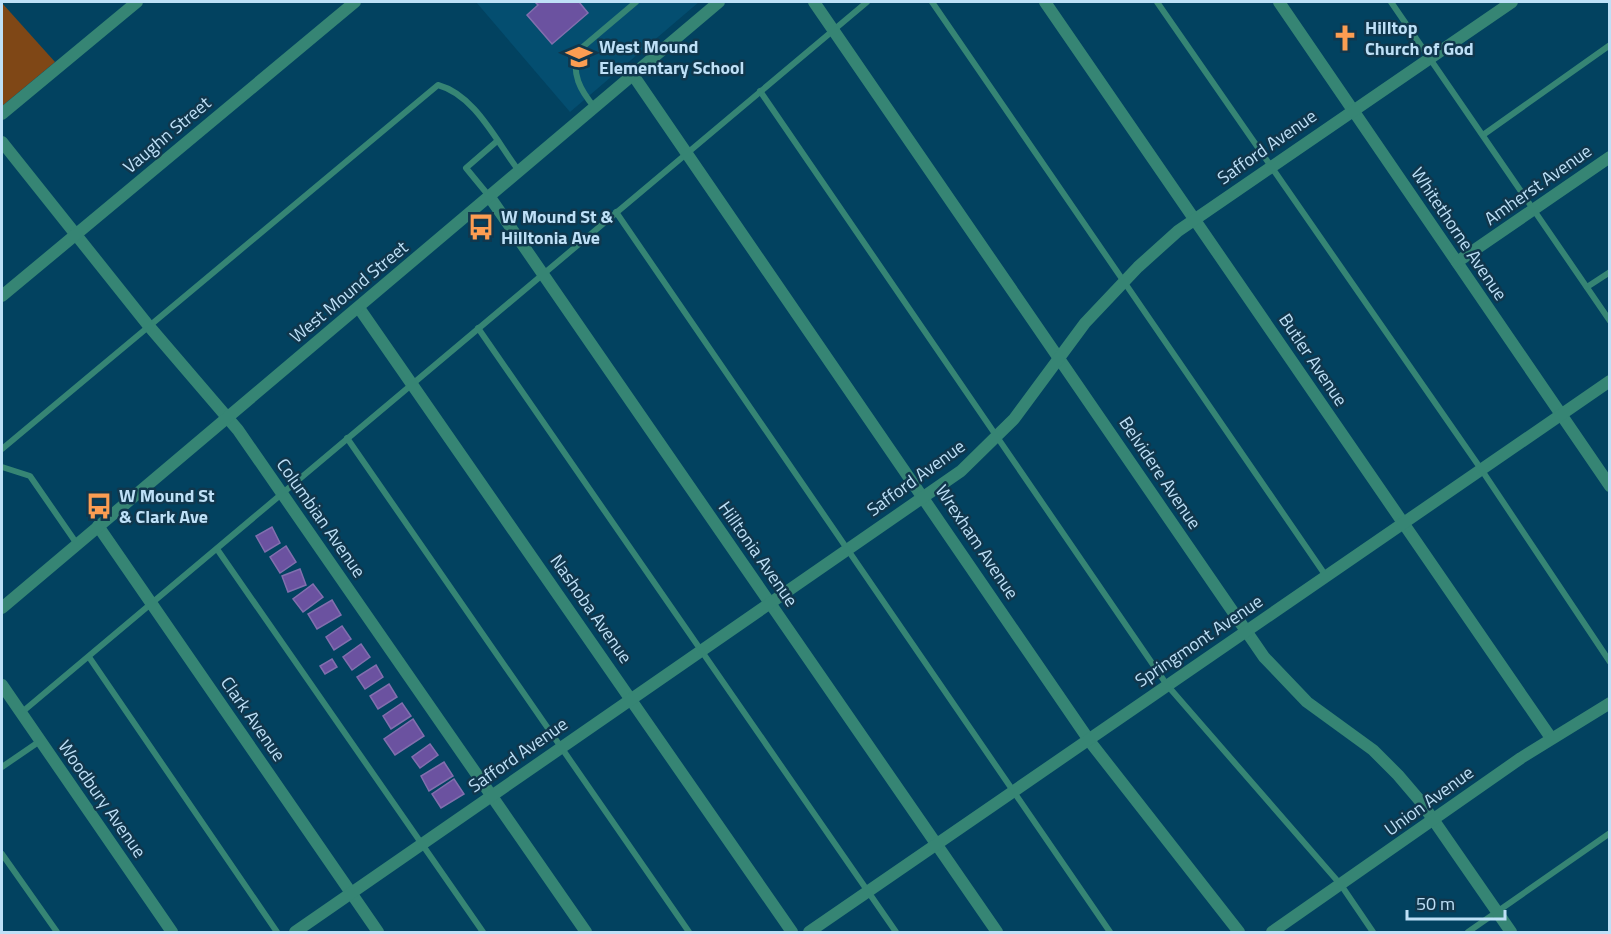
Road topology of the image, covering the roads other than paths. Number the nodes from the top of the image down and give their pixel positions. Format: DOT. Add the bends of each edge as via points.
graph roads {
  1 [pos="137,2"];
  2 [pos="355,2"];
  3 [pos="636,2"];
  4 [pos="720,2"];
  5 [pos="814,2"];
  6 [pos="867,2"];
  7 [pos="932,2"];
  8 [pos="1045,2"];
  9 [pos="1157,2"];
  10 [pos="1279,2"];
  11 [pos="1391,2"];
  12 [pos="1512,2"];
  13 [pos="834,30"];
  14 [pos="1610,45"];
  15 [pos="1429,58"];
  16 [pos="633,75"];
  17 [pos="760,91"];
  18 [pos="595,108"];
  19 [pos="1353,110"];
  20 [pos="2,114"];
  21 [pos="1483,135"];
  22 [pos="2,142"];
  23 [pos="496,142"];
  24 [pos="687,152"];
  25 [pos="1610,157"];
  26 [pos="1271,166"];
  27 [pos="519,171"];
  28 [pos="489,196"];
  29 [pos="1534,209"];
  30 [pos="616,212"];
  31 [pos="1195,219"];
  32 [pos="75,236"];
  33 [pos="1457,262"];
  34 [pos="1610,272"];
  35 [pos="543,274"];
  36 [pos="1124,282"];
  37 [pos="1587,287"];
  38 [pos="2,296"];
  39 [pos="359,308"];
  40 [pos="1610,321"];
  41 [pos="148,325"];
  42 [pos="478,328"];
  43 [pos="1059,357"];
  44 [pos="1610,381"];
  45 [pos="412,384"];
  46 [pos="1561,415"];
  47 [pos="228,418"];
  48 [pos="348,438"];
  49 [pos="996,438"];
  50 [pos="2,449"];
  51 [pos="2,467"];
  52 [pos="1480,469"];
  53 [pos="1610,486"];
  54 [pos="282,493"];
  55 [pos="924,497"];
  56 [pos="1403,522"];
  57 [pos="98,526"];
  58 [pos="77,544"];
  59 [pos="217,549"];
  60 [pos="846,550"];
  61 [pos="1326,576"];
  62 [pos="770,602"];
  63 [pos="152,605"];
  64 [pos="2,608"];
  65 [pos="1246,631"];
  66 [pos="700,651"];
  67 [pos="89,657"];
  68 [pos="1610,662"];
  69 [pos="2,685"];
  70 [pos="1167,685"];
  71 [pos="631,698"];
  72 [pos="1610,703"];
  73 [pos="21,713"];
  74 [pos="1089,738"];
  75 [pos="1551,738"];
  76 [pos="40,741"];
  77 [pos="560,748"];
  78 [pos="2,767"];
  79 [pos="1013,790"];
  80 [pos="491,796"];
  81 [pos="1433,820"];
  82 [pos="1610,833"];
  83 [pos="936,843"];
  84 [pos="422,844"];
  85 [pos="2,854"];
  86 [pos="1341,885"];
  87 [pos="868,891"];
  88 [pos="351,893"];
  89 [pos="1497,912"];
  90 [pos="57,933"];
  91 [pos="172,933"];
  92 [pos="277,933"];
  93 [pos="294,933"];
  94 [pos="378,933"];
  95 [pos="483,933"];
  96 [pos="586,933"];
  97 [pos="689,933"];
  98 [pos="792,933"];
  99 [pos="809,933"];
  100 [pos="896,933"];
  101 [pos="997,933"];
  102 [pos="1110,933"];
  103 [pos="1239,933"];
  104 [pos="1272,933"];
  105 [pos="1373,933"];
  106 [pos="1468,933"];
  107 [pos="1512,933"];
  1 -- 20 [label="street"];
  2 -- 32 [label="street, Vaughn Street"];
  3 -- 18 [label="lane" via="578,51 576,79"];
  4 -- 16 [label="street, West Mound Street"];
  5 -- 13 [label="street, Belvidere Avenue"];
  6 -- 13 [label="lane"];
  7 -- 36 [label="lane"];
  8 -- 31 [label="street, Butler Avenue"];
  9 -- 26 [label="lane"];
  10 -- 19 [label="street, Whitethorne Avenue"];
  11 -- 15 [label="lane"];
  12 -- 15 [label="street, Safford Avenue"];
  13 -- 17 [label="lane"];
  13 -- 43 [label="street, Belvidere Avenue"];
  14 -- 21 [label="lane"];
  15 -- 19 [label="street, Safford Avenue"];
  15 -- 21 [label="lane"];
  16 -- 18 [label="street, West Mound Street"];
  16 -- 24 [label="street, Wrexham Avenue"];
  17 -- 24 [label="lane"];
  17 -- 49 [label="lane"];
  18 -- 27 [label="street, West Mound Street"];
  19 -- 26 [label="street, Safford Avenue"];
  19 -- 33 [label="street, Whitethorne Avenue"];
  21 -- 29 [label="lane"];
  22 -- 32 [label="street, Columbian Avenue"];
  23 -- 27 [label="lane"];
  23 -- 28 [label="lane" via="466,168"];
  23 -- 41 [label="lane" via="467,100 438,85"];
  24 -- 30 [label="lane"];
  24 -- 55 [label="street, Wrexham Avenue"];
  25 -- 29 [label="street, Amherst Avenue"];
  26 -- 31 [label="street, Safford Avenue"];
  26 -- 52 [label="lane"];
  27 -- 28 [label="street, West Mound Street"];
  28 -- 35 [label="street, Hilltonia Avenue"];
  28 -- 39 [label="street, West Mound Street"];
  29 -- 33 [label="street, Amherst Avenue"];
  29 -- 37 [label="lane"];
  30 -- 35 [label="lane"];
  30 -- 60 [label="lane"];
  31 -- 36 [label="street, Safford Avenue"];
  31 -- 56 [label="street, Butler Avenue"];
  32 -- 38 [label="street, Vaughn Street"];
  32 -- 41 [label="street, Columbian Avenue"];
  33 -- 46 [label="street, Whitethorne Avenue"];
  34 -- 37 [label="lane"];
  35 -- 42 [label="lane"];
  35 -- 62 [label="street, Hilltonia Avenue"];
  36 -- 43 [label="street, Safford Avenue"];
  36 -- 61 [label="lane"];
  37 -- 40 [label="lane"];
  39 -- 45 [label="street, Nashoba Avenue"];
  39 -- 47 [label="street, West Mound Street"];
  41 -- 47 [label="street, Columbian Avenue"];
  41 -- 50 [label="lane"];
  42 -- 45 [label="lane"];
  42 -- 66 [label="lane"];
  43 -- 49 [label="street, Safford Avenue"];
  43 -- 65 [label="street, Belvidere Avenue"];
  44 -- 46 [label="street, Springmont Avenue"];
  45 -- 48 [label="lane"];
  45 -- 71 [label="street, Nashoba Avenue"];
  46 -- 52 [label="street, Springmont Avenue"];
  46 -- 53 [label="street, Whitethorne Avenue"];
  47 -- 54 [label="street, Columbian Avenue"];
  47 -- 57 [label="street, West Mound Street"];
  48 -- 54 [label="lane"];
  48 -- 77 [label="lane"];
  49 -- 55 [label="street, Safford Avenue" via="961,471"];
  49 -- 70 [label="lane"];
  51 -- 58 [label="lane" via="30,476"];
  52 -- 56 [label="street, Springmont Avenue"];
  52 -- 68 [label="lane"];
  54 -- 59 [label="lane"];
  54 -- 80 [label="street, Columbian Avenue"];
  55 -- 60 [label="street, Safford Avenue"];
  55 -- 74 [label="street, Wrexham Avenue"];
  56 -- 61 [label="street, Springmont Avenue"];
  56 -- 75 [label="street, Butler Avenue"];
  57 -- 58 [label="street, West Mound Street"];
  57 -- 63 [label="street, Clark Avenue"];
  58 -- 64 [label="street, West Mound Street"];
  59 -- 63 [label="lane"];
  59 -- 84 [label="lane"];
  60 -- 62 [label="street, Safford Avenue"];
  60 -- 79 [label="lane"];
  61 -- 65 [label="street, Springmont Avenue"];
  62 -- 66 [label="street, Safford Avenue"];
  62 -- 83 [label="street, Hilltonia Avenue"];
  63 -- 67 [label="lane"];
  63 -- 88 [label="street, Clark Avenue"];
  65 -- 70 [label="street, Springmont Avenue"];
  65 -- 81 [label="street, Belvidere Avenue" via="1264,657 1307,702 1373,750 1398,775"];
  66 -- 71 [label="street, Safford Avenue"];
  66 -- 87 [label="lane"];
  67 -- 73 [label="lane"];
  67 -- 92 [label="lane"];
  69 -- 73 [label="street, Woodbury Avenue"];
  70 -- 74 [label="street, Springmont Avenue"];
  70 -- 86 [label="lane"];
  71 -- 77 [label="street, Safford Avenue"];
  71 -- 98 [label="street, Nashoba Avenue"];
  72 -- 75 [label="street, Union Avenue"];
  73 -- 76 [label="street, Woodbury Avenue"];
  74 -- 79 [label="street, Springmont Avenue"];
  74 -- 103 [label="street, Wrexham Avenue"];
  75 -- 81 [label="street, Union Avenue"];
  76 -- 78 [label="lane"];
  76 -- 91 [label="street, Woodbury Avenue"];
  77 -- 80 [label="street, Safford Avenue"];
  77 -- 97 [label="lane"];
  79 -- 83 [label="street, Springmont Avenue"];
  79 -- 102 [label="lane"];
  80 -- 84 [label="street, Safford Avenue"];
  80 -- 96 [label="street, Columbian Avenue"];
  81 -- 86 [label="street, Union Avenue"];
  81 -- 89 [label="street, Belvidere Avenue"];
  82 -- 89 [label="lane"];
  83 -- 87 [label="street, Springmont Avenue"];
  83 -- 101 [label="street, Hilltonia Avenue"];
  84 -- 88 [label="street, Safford Avenue"];
  84 -- 95 [label="lane"];
  85 -- 90 [label="lane"];
  86 -- 104 [label="street, Union Avenue"];
  86 -- 105 [label="lane"];
  87 -- 99 [label="street, Springmont Avenue"];
  87 -- 100 [label="lane"];
  88 -- 93 [label="street, Safford Avenue"];
  88 -- 94 [label="street, Clark Avenue"];
  89 -- 106 [label="lane"];
  89 -- 107 [label="street, Belvidere Avenue"];
}
